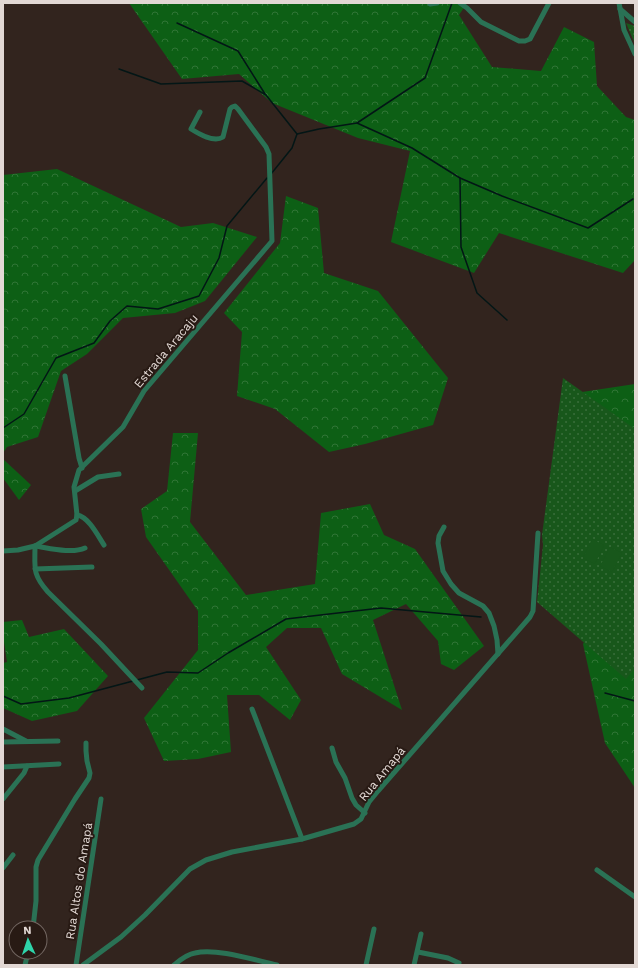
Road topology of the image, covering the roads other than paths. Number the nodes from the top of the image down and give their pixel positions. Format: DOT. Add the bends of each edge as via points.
graph roads {
  1 [pos="437,3"];
  2 [pos="460,3"];
  3 [pos="549,3"];
  4 [pos="619,3"];
  5 [pos="430,4"];
  6 [pos="620,9"];
  7 [pos="635,22"];
  8 [pos="635,54"];
  9 [pos="200,112"];
  10 [pos="66,376"];
  11 [pos="82,468"];
  12 [pos="119,474"];
  13 [pos="75,491"];
  14 [pos="77,515"];
  15 [pos="444,527"];
  16 [pos="538,533"];
  17 [pos="35,546"];
  18 [pos="104,546"];
  19 [pos="85,548"];
  20 [pos="3,551"];
  21 [pos="92,567"];
  22 [pos="35,569"];
  23 [pos="498,654"];
  24 [pos="142,688"];
  25 [pos="252,709"];
  26 [pos="3,729"];
  27 [pos="58,741"];
  28 [pos="3,742"];
  29 [pos="27,742"];
  30 [pos="86,743"];
  31 [pos="332,748"];
  32 [pos="59,764"];
  33 [pos="27,766"];
  34 [pos="3,767"];
  35 [pos="10,791"];
  36 [pos="3,792"];
  37 [pos="3,799"];
  38 [pos="101,799"];
  39 [pos="365,813"];
  40 [pos="302,839"];
  41 [pos="13,855"];
  42 [pos="3,868"];
  43 [pos="597,870"];
  44 [pos="635,897"];
  45 [pos="34,920"];
  46 [pos="374,929"];
  47 [pos="421,934"];
  48 [pos="418,952"];
  49 [pos="459,963"];
  50 [pos="76,965"];
  51 [pos="83,965"];
  52 [pos="174,965"];
  53 [pos="277,965"];
  54 [pos="366,965"];
  55 [pos="414,965"];
  1 -- 5 [label="street"];
  2 -- 3 [label="street" via="481,22 525,42 530,39"];
  4 -- 6 [label="street"];
  6 -- 7 [label="street"];
  6 -- 8 [label="street" via="624,30"];
  9 -- 11 [label="street, Estrada Aracaju" via="191,129 202,135 220,139 223,137 230,109 235,106 266,147 269,154 272,241 144,391 123,427"];
  10 -- 11 [label="street"];
  11 -- 13 [label="street, Estrada Aracaju" via="79,470"];
  12 -- 13 [label="street" via="98,477"];
  13 -- 14 [label="street, Estrada Aracaju"];
  14 -- 17 [label="street" via="76,520"];
  14 -- 18 [label="street" via="88,521"];
  15 -- 23 [label="street" via="438,536 443,571 459,593 483,606 489,613 498,640"];
  16 -- 23 [label="street, Rua Amapá" via="533,611"];
  17 -- 19 [label="street" via="72,551"];
  17 -- 20 [label="street"];
  17 -- 22 [label="street"];
  21 -- 22 [label="street"];
  22 -- 24 [label="street" via="40,583 48,592"];
  23 -- 39 [label="street, Rua Amapá" via="378,791 369,802"];
  25 -- 40 [label="street"];
  26 -- 29 [label="street"];
  27 -- 29 [label="street"];
  28 -- 29 [label="street"];
  30 -- 45 [label="street" via="89,778 74,798 38,860"];
  31 -- 39 [label="street" via="352,798"];
  32 -- 33 [label="street"];
  33 -- 34 [label="street"];
  33 -- 35 [label="street"];
  35 -- 36 [label="street"];
  35 -- 37 [label="street"];
  38 -- 50 [label="street, Rua Altos do Amapá"];
  39 -- 40 [label="street, Rua Amapá" via="354,824"];
  40 -- 51 [label="street, Rua Amapá" via="232,852 200,863 190,869 121,937"];
  41 -- 42 [label="street"];
  43 -- 44 [label="street"];
  46 -- 54 [label="street"];
  47 -- 48 [label="street"];
  48 -- 49 [label="street"];
  48 -- 55 [label="street"];
  52 -- 53 [label="street" via="194,953 211,952"];
}
